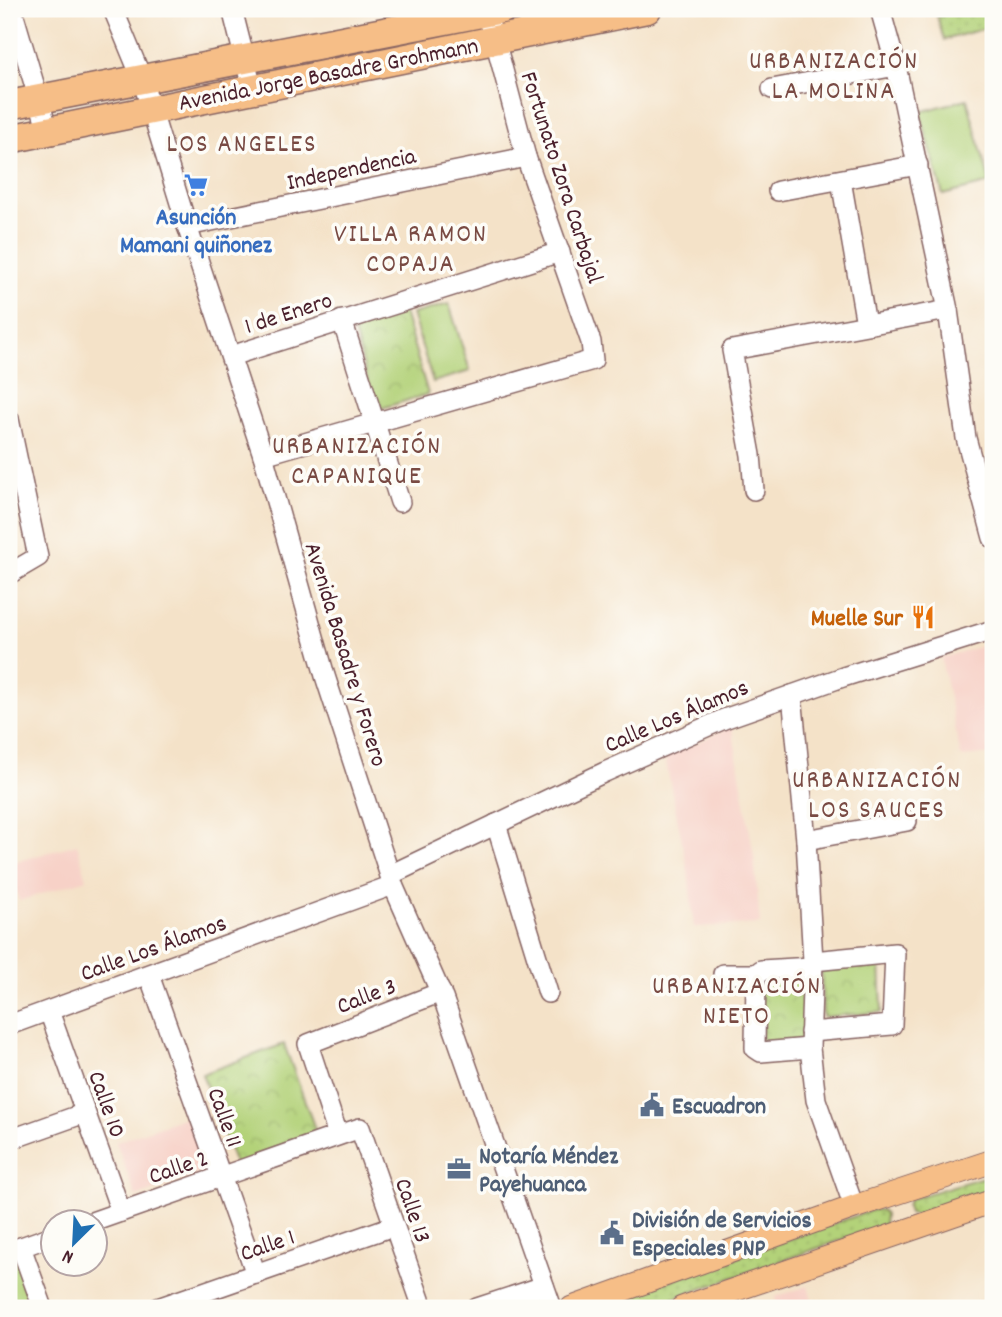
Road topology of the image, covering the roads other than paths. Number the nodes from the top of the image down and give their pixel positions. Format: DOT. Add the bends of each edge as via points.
graph roads {
  1 [pos="12,9"];
  2 [pos="113,9"];
  3 [pos="232,9"];
  4 [pos="647,9"];
  5 [pos="880,9"];
  6 [pos="490,10"];
  7 [pos="495,40"];
  8 [pos="245,60"];
  9 [pos="896,66"];
  10 [pos="142,79"];
  11 [pos="252,88"];
  12 [pos="772,89"];
  13 [pos="39,99"];
  14 [pos="9,104"];
  15 [pos="152,109"];
  16 [pos="48,131"];
  17 [pos="9,139"];
  18 [pos="526,157"];
  19 [pos="918,165"];
  20 [pos="841,180"];
  21 [pos="778,191"];
  22 [pos="187,226"];
  23 [pos="560,252"];
  24 [pos="948,310"];
  25 [pos="342,320"];
  26 [pos="866,324"];
  27 [pos="232,356"];
  28 [pos="9,419"];
  29 [pos="373,422"];
  30 [pos="263,455"];
  31 [pos="13,464"];
  32 [pos="754,490"];
  33 [pos="400,502"];
  34 [pos="993,538"];
  35 [pos="9,574"];
  36 [pos="993,631"];
  37 [pos="792,695"];
  38 [pos="907,821"];
  39 [pos="496,824"];
  40 [pos="806,840"];
  41 [pos="392,880"];
  42 [pos="812,964"];
  43 [pos="723,974"];
  44 [pos="756,974"];
  45 [pos="149,975"];
  46 [pos="441,992"];
  47 [pos="548,993"];
  48 [pos="49,1011"];
  49 [pos="9,1026"];
  50 [pos="810,1040"];
  51 [pos="85,1113"];
  52 [pos="360,1128"];
  53 [pos="338,1135"];
  54 [pos="9,1140"];
  55 [pos="993,1161"];
  56 [pos="221,1177"];
  57 [pos="890,1194"];
  58 [pos="993,1201"];
  59 [pos="854,1207"];
  60 [pos="121,1212"];
  61 [pos="108,1217"];
  62 [pos="393,1226"];
  63 [pos="902,1231"];
  64 [pos="38,1241"];
  65 [pos="15,1249"];
  66 [pos="256,1274"];
  67 [pos="544,1286"];
  68 [pos="43,1308"];
  69 [pos="160,1308"];
  70 [pos="423,1308"];
  71 [pos="477,1308"];
  72 [pos="552,1308"];
  73 [pos="572,1308"];
  74 [pos="682,1308"];
  1 -- 13 [label="street"];
  2 -- 10 [label="street, Avenida Basadre y Forero"];
  3 -- 8 [label="street"];
  4 -- 7 [label="highway, Avenida Jorge Basadre Grohmann"];
  5 -- 9 [label="street"];
  6 -- 7 [label="street, Fortunato Zora Carbajal"];
  6 -- 8 [label="highway, Avenida Jorge Basadre Grohmann"];
  7 -- 11 [label="highway, Avenida Jorge Basadre Grohmann"];
  7 -- 18 [label="street, Fortunato Zora Carbajal"];
  8 -- 10 [label="highway, Avenida Jorge Basadre Grohmann"];
  8 -- 11 [label="street"];
  9 -- 12 [label="street"];
  9 -- 19 [label="street"];
  10 -- 13 [label="highway, Avenida Jorge Basadre Grohmann"];
  10 -- 15 [label="street, Avenida Basadre y Forero"];
  11 -- 15 [label="highway, Avenida Jorge Basadre Grohmann"];
  13 -- 14 [label="highway, Avenida Jorge Basadre Grohmann"];
  13 -- 16 [label="street"];
  15 -- 16 [label="highway, Avenida Jorge Basadre Grohmann"];
  15 -- 22 [label="street, Avenida Basadre y Forero"];
  16 -- 17 [label="highway, Avenida Jorge Basadre Grohmann"];
  18 -- 22 [label="street, Independencia"];
  18 -- 23 [label="street, Fortunato Zora Carbajal"];
  19 -- 20 [label="street"];
  19 -- 24 [label="street"];
  20 -- 21 [label="street"];
  20 -- 26 [label="street"];
  22 -- 27 [label="street, Avenida Basadre y Forero"];
  23 -- 25 [label="street, 1 de Enero"];
  23 -- 29 [label="street, Fortunato Zora Carbajal" via="593,360"];
  24 -- 26 [label="street"];
  24 -- 34 [label="street" via="966,438"];
  25 -- 27 [label="street, 1 de Enero"];
  25 -- 29 [label="street"];
  26 -- 32 [label="street" via="732,350"];
  27 -- 30 [label="street, Avenida Basadre y Forero"];
  28 -- 31 [label="street"];
  29 -- 30 [label="street"];
  29 -- 33 [label="street"];
  30 -- 41 [label="street, Avenida Basadre y Forero" via="325,676"];
  31 -- 35 [label="street" via="38,557"];
  36 -- 37 [label="street, Calle Los Álamos"];
  37 -- 39 [label="street, Calle Los Álamos" via="724,719"];
  37 -- 40 [label="street"];
  38 -- 40 [label="street"];
  39 -- 41 [label="street, Calle Los Álamos"];
  39 -- 47 [label="street"];
  40 -- 42 [label="street"];
  41 -- 45 [label="street, Calle Los Álamos"];
  41 -- 46 [label="street, Avenida Basadre y Forero"];
  42 -- 44 [label="street"];
  42 -- 50 [label="street"];
  42 -- 50 [label="street" via="895,953 892,1025"];
  43 -- 44 [label="street"];
  44 -- 50 [label="street" via="755,1048 761,1052"];
  45 -- 48 [label="street, Calle Los Álamos"];
  45 -- 56 [label="street, Calle 11"];
  46 -- 53 [label="street, Calle 3" via="308,1044"];
  46 -- 67 [label="street, Avenida Basadre y Forero"];
  48 -- 49 [label="street, Calle Los Álamos"];
  48 -- 51 [label="street, Calle 10"];
  50 -- 59 [label="street" via="816,1100"];
  51 -- 54 [label="street"];
  51 -- 60 [label="street, Calle 10"];
  52 -- 53 [label="street, Calle 2"];
  52 -- 62 [label="street, Calle 13"];
  53 -- 56 [label="street, Calle 2"];
  55 -- 57 [label="main road"];
  56 -- 60 [label="street, Calle 2"];
  56 -- 66 [label="street, Calle 11"];
  57 -- 59 [label="main road"];
  57 -- 63 [label="main road"];
  58 -- 63 [label="main road"];
  59 -- 73 [label="main road"];
  60 -- 61 [label="street, Calle 2"];
  62 -- 66 [label="street, Calle 1"];
  62 -- 70 [label="street, Calle 13"];
  63 -- 74 [label="main road"];
  64 -- 65 [label="street"];
  65 -- 68 [label="street"];
  66 -- 69 [label="street, Calle 1"];
  67 -- 71 [label="street"];
  67 -- 72 [label="street, Avenida Basadre y Forero"];
}
